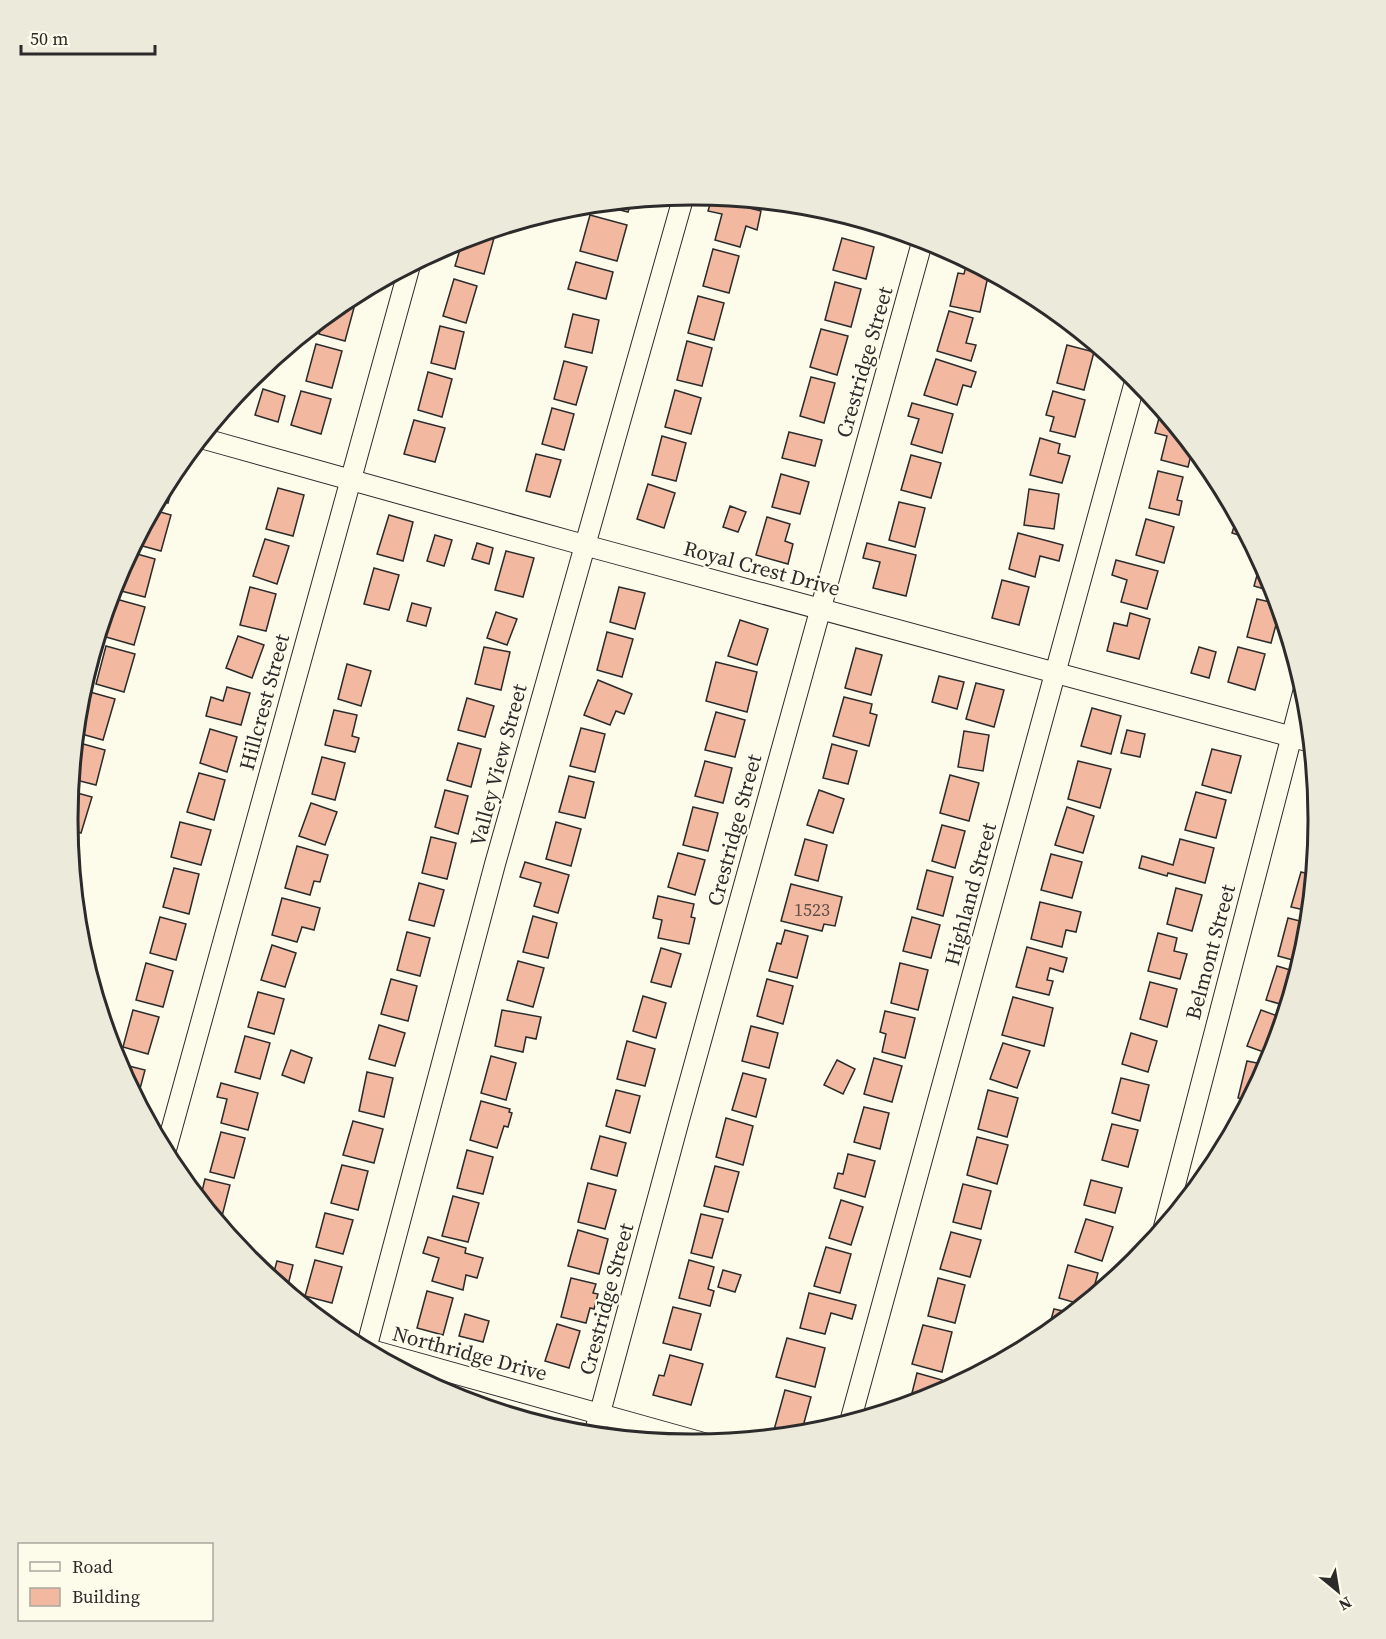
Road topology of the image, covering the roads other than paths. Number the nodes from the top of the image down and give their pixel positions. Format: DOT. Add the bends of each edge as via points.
graph roads {
  1 [pos="681,205"];
  2 [pos="920,248"];
  3 [pos="407,276"];
  4 [pos="1133,390"];
  5 [pos="209,440"];
  6 [pos="350,479"];
  7 [pos="584,545"];
  8 [pos="820,609"];
  9 [pos="1055,674"];
  10 [pos="1298,711"];
  11 [pos="1291,736"];
  12 [pos="1303,740"];
  13 [pos="169,1140"];
  14 [pos="1169,1209"];
  15 [pos="365,1340"];
  16 [pos="393,1356"];
  17 [pos="600,1413"];
  18 [pos="852,1414"];
  19 [pos="596,1426"];
  20 [pos="671,1433"];
  1 -- 7 [label="street, Valley View Street"];
  2 -- 8 [label="street, Crestridge Street"];
  3 -- 6 [label="street, Hillcrest Street"];
  4 -- 9 [label="street, Highland Street"];
  5 -- 6 [label="street, Royal Crest Drive"];
  6 -- 7 [label="street, Royal Crest Drive"];
  6 -- 13 [label="street, Hillcrest Street"];
  7 -- 8 [label="street, Royal Crest Drive"];
  7 -- 15 [label="street, Valley View Street"];
  8 -- 9 [label="street, Royal Crest Drive"];
  8 -- 17 [label="street, Crestridge Street"];
  9 -- 11 [label="street, Royal Crest Drive"];
  9 -- 18 [label="street, Highland Street"];
  10 -- 11 [label="street, Belmont Street"];
  11 -- 12 [label="street, Royal Crest Drive"];
  11 -- 14 [label="street, Belmont Street"];
  16 -- 17 [label="street, Northridge Drive"];
  17 -- 19 [label="street, Crestridge Street"];
  17 -- 20 [label="street, Northridge Drive"];
}
